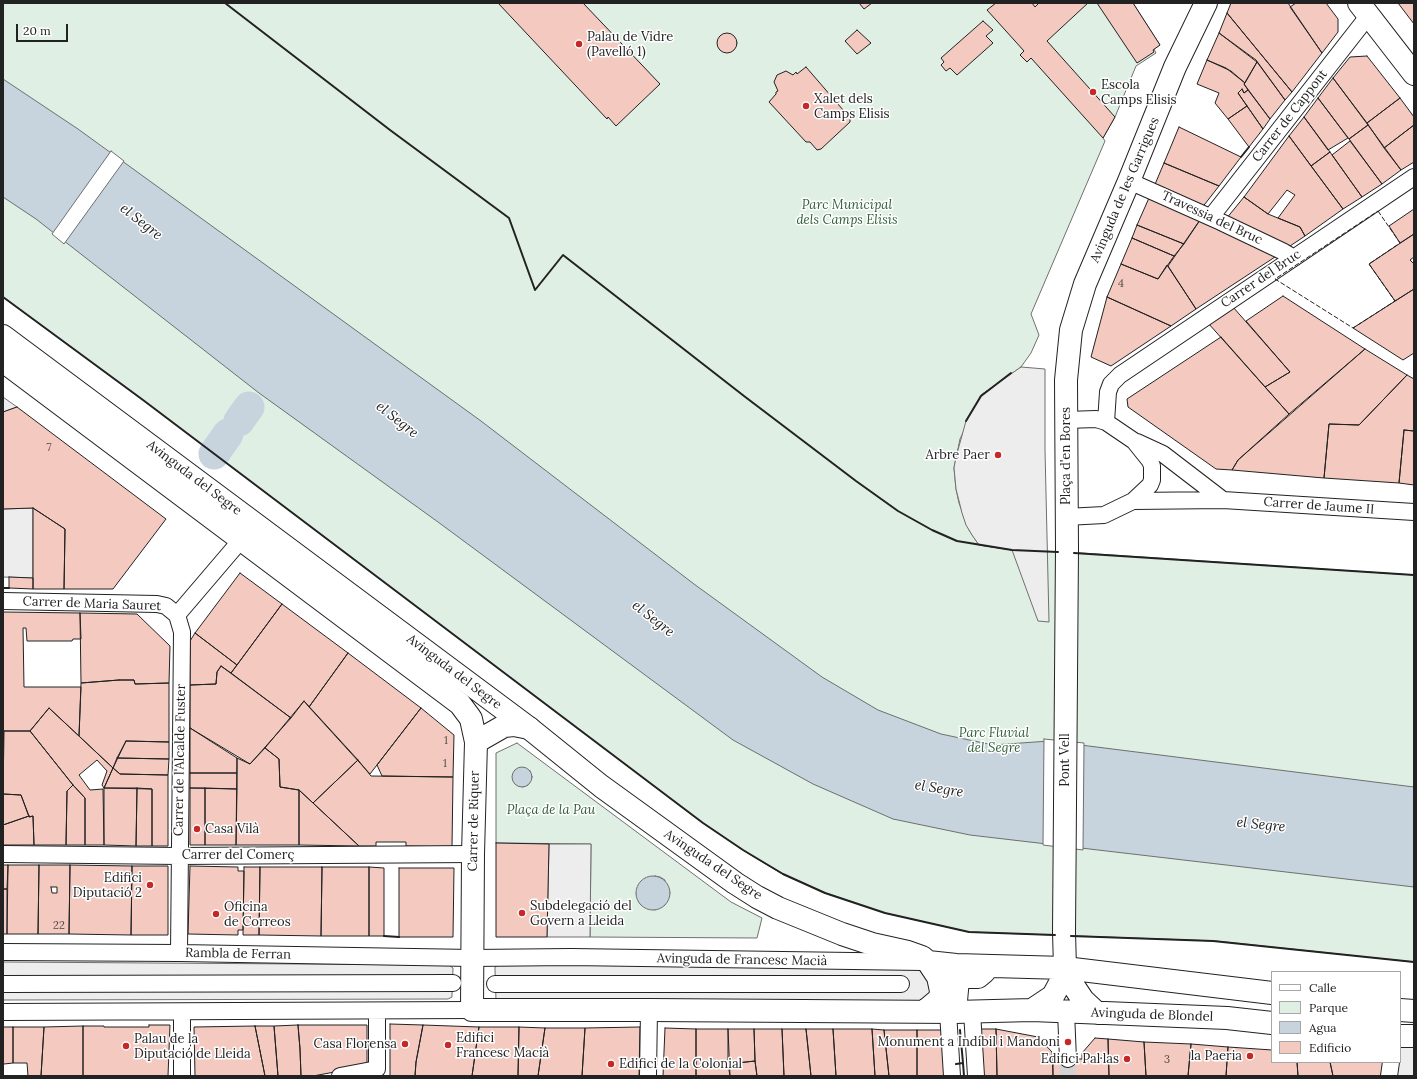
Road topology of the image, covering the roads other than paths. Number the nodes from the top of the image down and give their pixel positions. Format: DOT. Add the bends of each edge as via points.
graph roads {
  1 [pos="1206,3"];
  2 [pos="1364,9"];
  3 [pos="1414,74"];
  4 [pos="1414,177"];
  5 [pos="1129,181"];
  6 [pos="1211,217"];
  7 [pos="1294,258"];
  8 [pos="3,336"];
  9 [pos="1068,359"];
  10 [pos="3,361"];
  11 [pos="1066,420"];
  12 [pos="1106,422"];
  13 [pos="1134,441"];
  14 [pos="1223,500"];
  15 [pos="1133,501"];
  16 [pos="1414,512"];
  17 [pos="1066,517"];
  18 [pos="241,540"];
  19 [pos="1066,552"];
  20 [pos="3,600"];
  21 [pos="177,615"];
  22 [pos="529,728"];
  23 [pos="476,742"];
  24 [pos="3,854"];
  25 [pos="473,854"];
  26 [pos="179,856"];
  27 [pos="3,952"];
  28 [pos="179,953"];
  29 [pos="472,958"];
  30 [pos="928,962"];
  31 [pos="1065,968"];
  32 [pos="979,970"];
  33 [pos="452,983"];
  34 [pos="3,984"];
  35 [pos="495,984"];
  36 [pos="900,984"];
  37 [pos="1271,993"];
  38 [pos="472,1010"];
  39 [pos="649,1010"];
  40 [pos="1032,1010"];
  41 [pos="1401,1010"];
  42 [pos="377,1011"];
  43 [pos="925,1011"];
  44 [pos="1414,1011"];
  45 [pos="3,1012"];
  46 [pos="182,1012"];
  47 [pos="960,1012"];
  48 [pos="1066,1012"];
  49 [pos="1097,1013"];
  50 [pos="1271,1023"];
  51 [pos="1401,1036"];
  52 [pos="1414,1036"];
  53 [pos="1068,1059"];
  54 [pos="1391,1063"];
  55 [pos="182,1076"];
  56 [pos="340,1076"];
  57 [pos="648,1076"];
  58 [pos="952,1076"];
  59 [pos="976,1076"];
  60 [pos="1389,1076"];
  1 -- 5 [label="main road, Avinguda de les Garrigues" via="1176,67"];
  2 -- 3 [label="main road"];
  2 -- 6 [label="street, Carrer de Cappont"];
  4 -- 7 [label="street, Carrer del Bruc"];
  5 -- 6 [label="street, Travessia del Bruc"];
  5 -- 9 [label="main road, Avinguda de les Garrigues" via="1085,284 1071,330"];
  6 -- 7 [label="street, Travessia del Bruc"];
  7 -- 12 [label="street, Carrer del Bruc" via="1120,375 1111,384 1108,392"];
  8 -- 22 [label="main road, Avinguda del Segre"];
  9 -- 11 [label="main road, Plaça d'en Bores"];
  10 -- 18 [label="main road, Avinguda del Segre"];
  11 -- 12 [label="street, Carrer de Jaume II" via="1096,419"];
  11 -- 17 [label="main road, Plaça d'en Bores"];
  12 -- 13 [label="street, Carrer de Jaume II"];
  13 -- 14 [label="street, Carrer de Jaume II" via="1163,454"];
  13 -- 15 [label="street, Carrer de Jaume II" via="1150,461 1152,480"];
  14 -- 15 [label="street, Carrer de Jaume II"];
  14 -- 16 [label="street, Carrer de Jaume II"];
  15 -- 17 [label="street, Carrer de Jaume II" via="1104,515"];
  17 -- 19 [label="main road, Plaça d'en Bores"];
  18 -- 21 [label="street"];
  18 -- 23 [label="main road, Avinguda del Segre" via="460,704 471,719"];
  19 -- 31 [label="main road, Pont Vell"];
  20 -- 21 [label="street, Carrer de Maria Sauret" via="157,604 166,606"];
  21 -- 26 [label="street, Carrer de l'Alcalde Fuster" via="182,632"];
  22 -- 23 [label="main road" via="504,726"];
  22 -- 30 [label="main road, Avinguda del Segre" via="601,786 757,897 842,934 916,954"];
  23 -- 25 [label="main road, Carrer de Riquer"];
  24 -- 26 [label="street, Carrer del Comerç"];
  25 -- 26 [label="street, Carrer del Comerç"];
  25 -- 29 [label="main road, Carrer de Riquer"];
  26 -- 28 [label="street, Carrer de l'Alcalde Fuster"];
  27 -- 28 [label="street, Rambla de Ferran"];
  28 -- 29 [label="street, Rambla de Ferran"];
  29 -- 30 [label="street, Avinguda de Francesc Macià"];
  29 -- 38 [label="main road"];
  30 -- 32 [label="main road, Avinguda de Francesc Macià"];
  30 -- 43 [label="main road" via="938,977 941,991 937,1001"];
  31 -- 32 [label="main road, Avinguda de Francesc Macià"];
  31 -- 37 [label="main road"];
  31 -- 40 [label="main road" via="1053,996"];
  31 -- 49 [label="main road" via="1083,1000"];
  32 -- 47 [label="main road"];
  33 -- 34 [label="street"];
  35 -- 36 [label="street, Avinguda de Francesc Macià"];
  38 -- 39 [label="main road"];
  38 -- 42 [label="street"];
  39 -- 43 [label="main road"];
  39 -- 57 [label="street"];
  40 -- 47 [label="main road"];
  40 -- 48 [label="main road, Avinguda de Blondel"];
  41 -- 44 [label="main road"];
  42 -- 46 [label="street"];
  42 -- 56 [label="street" via="377,1069"];
  43 -- 47 [label="main road"];
  45 -- 46 [label="street"];
  46 -- 55 [label="street"];
  47 -- 58 [label="street"];
  47 -- 59 [label="street"];
  48 -- 49 [label="main road, Avinguda de Blondel"];
  48 -- 53 [label="street"];
  49 -- 50 [label="main road, Avinguda de Blondel" via="1227,1018"];
  51 -- 52 [label="main road"];
  54 -- 60 [label="street"];
}
